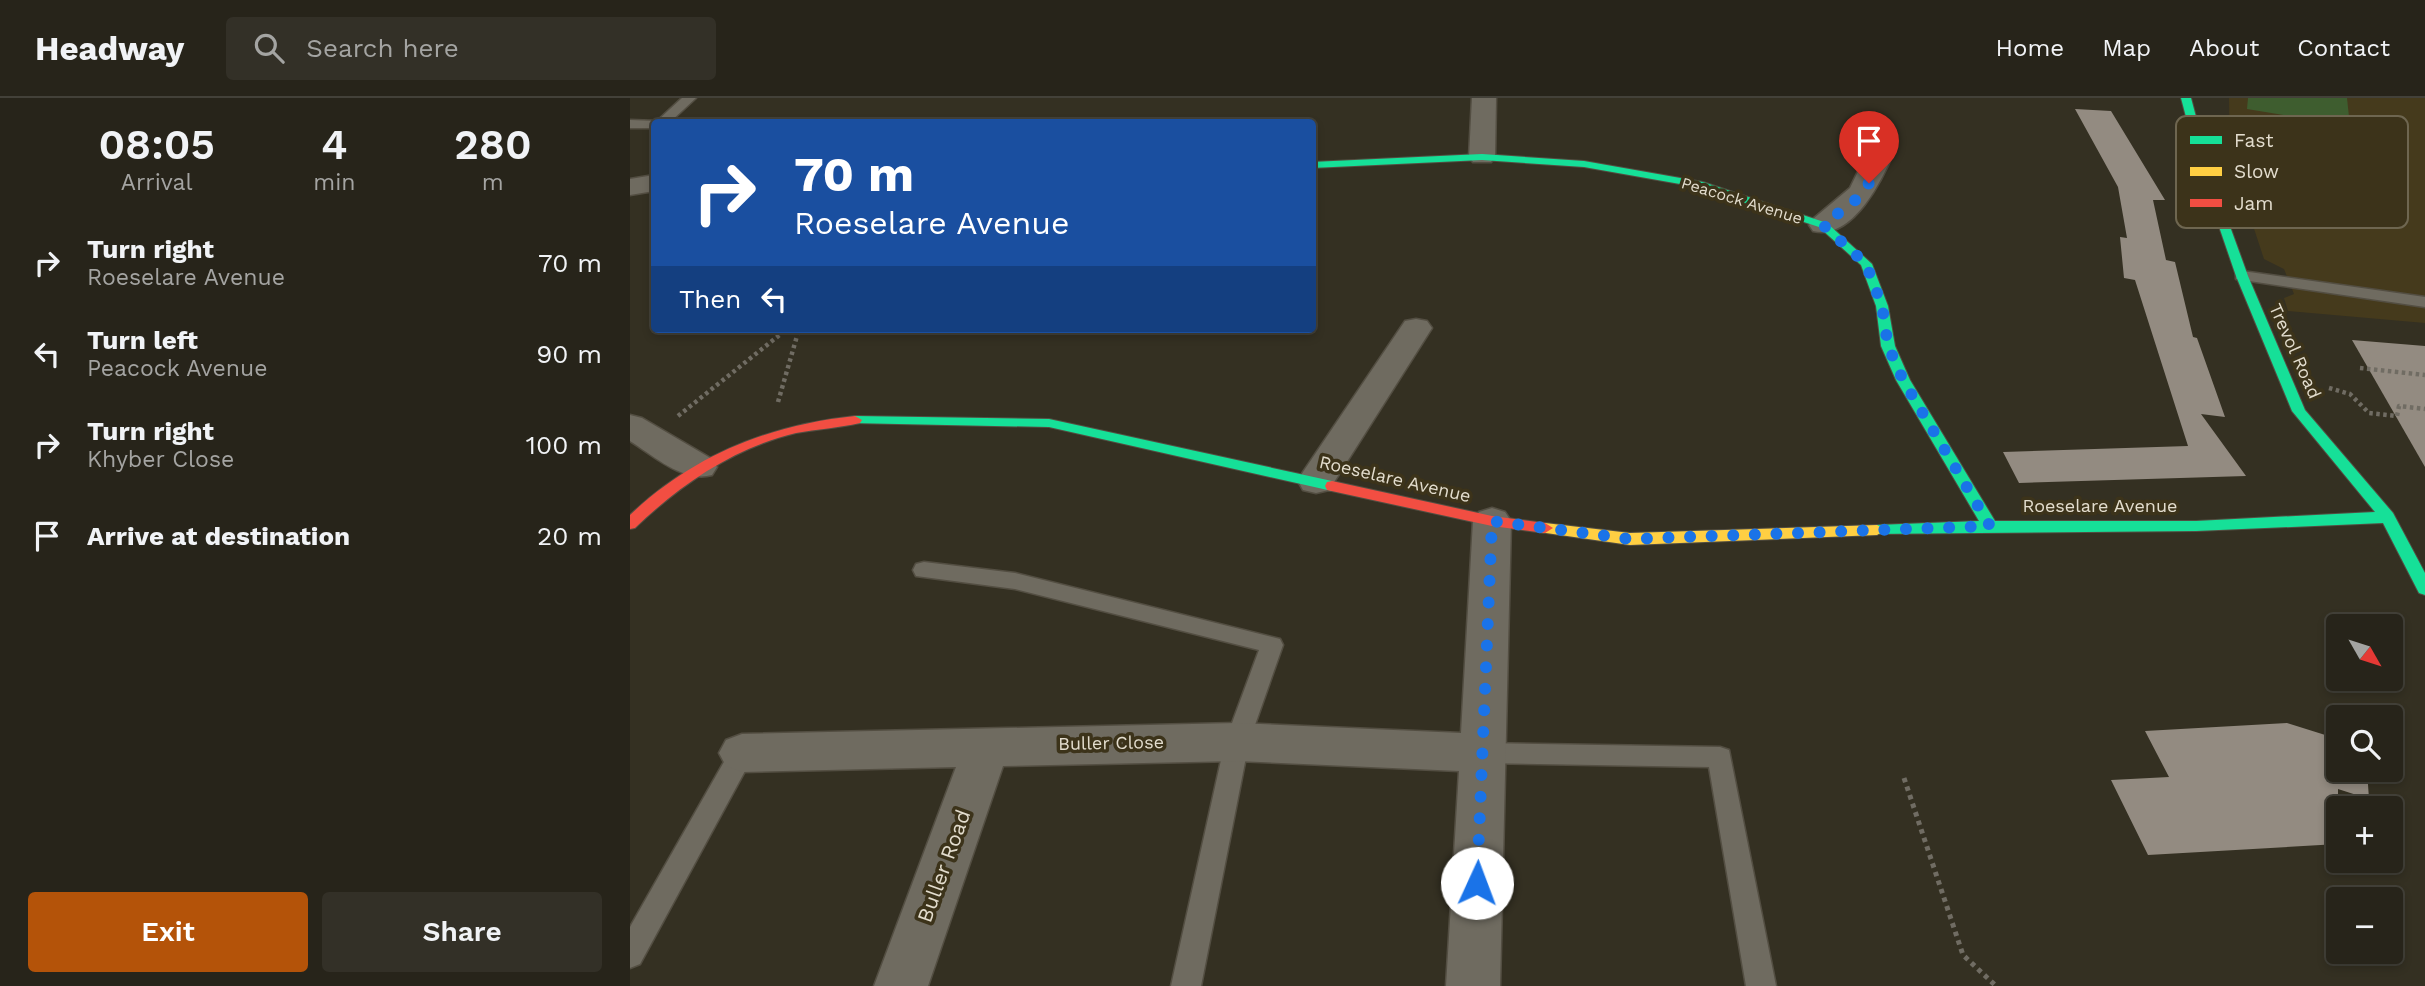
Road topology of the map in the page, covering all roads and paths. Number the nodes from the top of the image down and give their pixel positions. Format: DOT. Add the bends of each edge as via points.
graph roads {
  1 [pos="690,98"];
  2 [pos="1484,98"];
  3 [pos="2186,98"];
  4 [pos="2191,116"];
  5 [pos="666,119"];
  6 [pos="630,124"];
  7 [pos="651,124"];
  8 [pos="1882,149"];
  9 [pos="1482,157"];
  10 [pos="1316,165"];
  11 [pos="651,184"];
  12 [pos="630,187"];
  13 [pos="1823,225"];
  14 [pos="2225,228"];
  15 [pos="2242,276"];
  16 [pos="2425,302"];
  17 [pos="1416,328"];
  18 [pos="781,333"];
  19 [pos="798,333"];
  20 [pos="2360,368"];
  21 [pos="2425,375"];
  22 [pos="2287,384"];
  23 [pos="2425,409"];
  24 [pos="640,432"];
  25 [pos="768,436"];
  26 [pos="699,467"];
  27 [pos="1316,481"];
  28 [pos="2388,517"];
  29 [pos="1492,521"];
  30 [pos="630,524"];
  31 [pos="1990,526"];
  32 [pos="924,570"];
  33 [pos="2425,589"];
  34 [pos="1237,742"];
  35 [pos="987,746"];
  36 [pos="742,753"];
  37 [pos="1481,753"];
  38 [pos="1904,778"];
  39 [pos="630,954"];
  40 [pos="901,986"];
  41 [pos="1186,986"];
  42 [pos="1473,986"];
  43 [pos="1761,986"];
  44 [pos="1996,986"];
  1 -- 5 [label="lane"];
  2 -- 9 [label="street"];
  3 -- 4 [label="street, Trevol Road"];
  6 -- 7 [label="lane"];
  8 -- 13 [label="street" via="1858,198"];
  9 -- 10 [label="street, Peacock Avenue"];
  9 -- 13 [label="street, Peacock Avenue" via="1639,172 1747,198"];
  11 -- 12 [label="street"];
  13 -- 31 [label="street, Peacock Avenue" via="1866,264 1882,306 1888,346 1903,380"];
  14 -- 15 [label="street, Trevol Road"];
  15 -- 16 [label="lane"];
  15 -- 22 [label="street, Trevol Road"];
  17 -- 27 [label="street"];
  18 -- 24 [label="path"];
  19 -- 25 [label="path"];
  20 -- 21 [label="path"];
  22 -- 23 [label="path" via="2346,392 2360,410 2374,414 2400,415 2399,406"];
  22 -- 28 [label="street, Trevol Road" via="2299,411"];
  24 -- 26 [label="street"];
  25 -- 26 [label="street, Roeselare Avenue"];
  25 -- 27 [label="street, Roeselare Avenue" via="852,420 1049,424"];
  26 -- 30 [label="street, Roeselare Avenue"];
  27 -- 29 [label="street, Roeselare Avenue"];
  28 -- 31 [label="street, Roeselare Avenue" via="2196,526"];
  28 -- 33 [label="street, Trevol Road"];
  29 -- 31 [label="street, Roeselare Avenue" via="1630,539"];
  29 -- 37 [label="street"];
  32 -- 34 [label="lane" via="1015,580 1272,645"];
  34 -- 35 [label="street, Buller Close"];
  34 -- 37 [label="street, Buller Close"];
  34 -- 41 [label="lane"];
  35 -- 36 [label="street, Buller Close"];
  35 -- 40 [label="street, Buller Road"];
  36 -- 39 [label="lane"];
  37 -- 42 [label="street"];
  37 -- 43 [label="lane" via="1720,757"];
  38 -- 44 [label="path" via="1963,955"];
}
